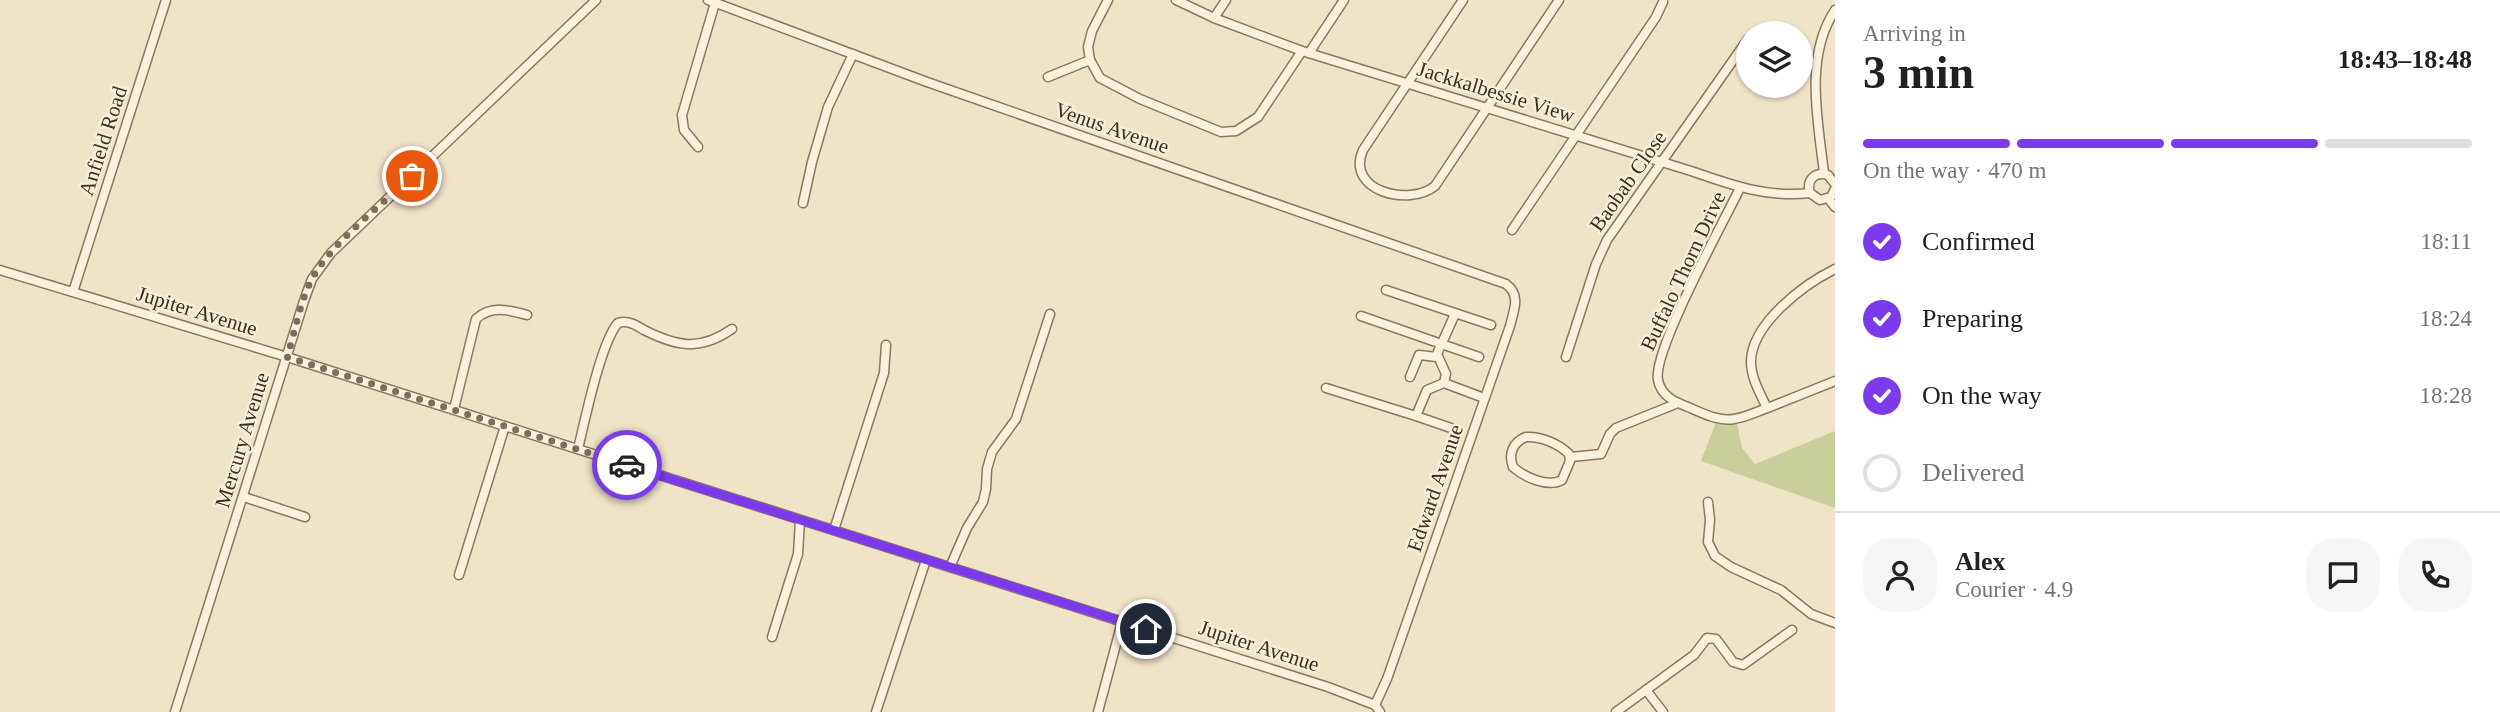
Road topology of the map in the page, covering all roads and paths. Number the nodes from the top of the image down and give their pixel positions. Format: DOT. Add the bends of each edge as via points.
graph roads {
  1 [pos="166,0"];
  2 [pos="596,0"];
  3 [pos="1108,0"];
  4 [pos="1176,0"];
  5 [pos="1226,0"];
  6 [pos="1344,0"];
  7 [pos="1463,0"];
  8 [pos="1559,0"];
  9 [pos="712,2"];
  10 [pos="1663,2"];
  11 [pos="1835,10"];
  12 [pos="1214,18"];
  13 [pos="1305,52"];
  14 [pos="853,54"];
  15 [pos="1736,56"];
  16 [pos="1090,60"];
  17 [pos="1048,77"];
  18 [pos="1409,83"];
  19 [pos="1487,107"];
  20 [pos="1575,135"];
  21 [pos="698,147"];
  22 [pos="1662,162"];
  23 [pos="1825,173"];
  24 [pos="1740,188"];
  25 [pos="1834,191"];
  26 [pos="1810,193"];
  27 [pos="803,203"];
  28 [pos="1835,207"];
  29 [pos="1512,230"];
  30 [pos="1835,269"];
  31 [pos="0,270"];
  32 [pos="1506,284"];
  33 [pos="1386,290"];
  34 [pos="73,292"];
  35 [pos="1050,314"];
  36 [pos="1455,314"];
  37 [pos="527,315"];
  38 [pos="1361,316"];
  39 [pos="1491,325"];
  40 [pos="733,329"];
  41 [pos="886,345"];
  42 [pos="1441,346"];
  43 [pos="287,357"];
  44 [pos="1437,357"];
  45 [pos="1479,357"];
  46 [pos="1566,357"];
  47 [pos="1410,377"];
  48 [pos="1835,381"];
  49 [pos="1444,383"];
  50 [pos="1326,387"];
  51 [pos="1484,398"];
  52 [pos="1678,403"];
  53 [pos="1767,408"];
  54 [pos="454,409"];
  55 [pos="1416,416"];
  56 [pos="505,426"];
  57 [pos="1451,428"];
  58 [pos="578,449"];
  59 [pos="1571,457"];
  60 [pos="244,496"];
  61 [pos="1708,502"];
  62 [pos="305,517"];
  63 [pos="800,520"];
  64 [pos="834,530"];
  65 [pos="926,560"];
  66 [pos="950,567"];
  67 [pos="459,575"];
  68 [pos="1122,621"];
  69 [pos="1835,623"];
  70 [pos="1792,630"];
  71 [pos="772,637"];
  72 [pos="1646,690"];
  73 [pos="1378,708"];
  74 [pos="174,712"];
  75 [pos="876,712"];
  76 [pos="1098,712"];
  77 [pos="1616,712"];
  78 [pos="1663,712"];
  1 -- 34 [label="street, Anfield Road"];
  2 -- 43 [label="street, Mercury Avenue" via="331,253 312,279"];
  3 -- 16 [label="street" via="1090,40"];
  4 -- 12 [label="street, Jackkalbessie View"];
  5 -- 12 [label="street"];
  6 -- 13 [label="street"];
  7 -- 18 [label="street"];
  8 -- 19 [label="street"];
  9 -- 14 [label="street, Venus Avenue"];
  9 -- 21 [label="street" via="682,115 684,130"];
  10 -- 20 [label="street"];
  11 -- 23 [label="street" via="1823,33 1816,76"];
  12 -- 13 [label="street, Jackkalbessie View"];
  13 -- 16 [label="street" via="1258,117 1225,133 1107,83"];
  13 -- 18 [label="street, Jackkalbessie View"];
  14 -- 27 [label="street" via="828,107"];
  14 -- 32 [label="street, Venus Avenue"];
  15 -- 22 [label="street, Baobab Close"];
  16 -- 17 [label="street"];
  18 -- 19 [label="street, Jackkalbessie View"];
  18 -- 19 [label="street" via="1363,149 1359,162 1365,180 1388,193 1415,195 1435,186"];
  19 -- 20 [label="street, Jackkalbessie View"];
  20 -- 22 [label="street, Jackkalbessie View"];
  20 -- 29 [label="street"];
  22 -- 24 [label="street, Jackkalbessie View"];
  22 -- 46 [label="street, Baobab Close" via="1601,250"];
  23 -- 25 [label="street" via="1831,177"];
  23 -- 26 [label="street" via="1810,180"];
  24 -- 26 [label="street, Jackkalbessie View" via="1779,195"];
  24 -- 52 [label="street, Buffalo Thorn Drive" via="1661,359 1658,380 1662,391"];
  25 -- 26 [label="street" via="1816,199"];
  25 -- 28 [label="street"];
  30 -- 53 [label="street" via="1790,299 1756,340 1751,369"];
  31 -- 34 [label="street, Jupiter Avenue"];
  32 -- 51 [label="street, Edward Avenue" via="1512,288 1516,304"];
  33 -- 36 [label="street"];
  34 -- 43 [label="street, Jupiter Avenue"];
  35 -- 66 [label="street" via="1016,419 992,452 983,502"];
  36 -- 39 [label="street"];
  36 -- 42 [label="street"];
  37 -- 54 [label="street" via="498,309 476,319"];
  38 -- 42 [label="street"];
  40 -- 58 [label="street" via="688,345 629,322 618,323 599,369"];
  41 -- 64 [label="street" via="884,373"];
  42 -- 44 [label="street"];
  42 -- 45 [label="street"];
  43 -- 54 [label="street, Jupiter Avenue"];
  43 -- 60 [label="street, Mercury Avenue"];
  44 -- 47 [label="street" via="1419,355"];
  44 -- 49 [label="street" via="1446,374"];
  48 -- 53 [label="street"];
  49 -- 51 [label="street"];
  49 -- 55 [label="street" via="1427,390"];
  50 -- 55 [label="street"];
  51 -- 73 [label="street, Edward Avenue"];
  52 -- 53 [label="street" via="1727,420"];
  52 -- 59 [label="street" via="1616,428 1601,454"];
  54 -- 56 [label="street, Jupiter Avenue"];
  55 -- 57 [label="street"];
  56 -- 58 [label="street, Jupiter Avenue"];
  56 -- 67 [label="street"];
  58 -- 63 [label="street, Jupiter Avenue"];
  59 -- 59 [label="street" via="1562,480 1550,483 1516,470 1510,455 1517,441 1531,436"];
  60 -- 62 [label="street"];
  60 -- 74 [label="street, Mercury Avenue"];
  61 -- 69 [label="street" via="1708,542 1715,556 1781,590 1811,614"];
  63 -- 64 [label="street, Jupiter Avenue"];
  63 -- 71 [label="street" via="799,554"];
  64 -- 65 [label="street, Jupiter Avenue"];
  65 -- 66 [label="street, Jupiter Avenue"];
  65 -- 75 [label="street"];
  66 -- 68 [label="street, Jupiter Avenue"];
  68 -- 73 [label="street, Jupiter Avenue" via="1328,687"];
  68 -- 76 [label="street"];
  70 -- 72 [label="street" via="1743,665 1733,662 1716,639 1707,638 1694,655"];
  72 -- 77 [label="street"];
  72 -- 78 [label="street"];
}
